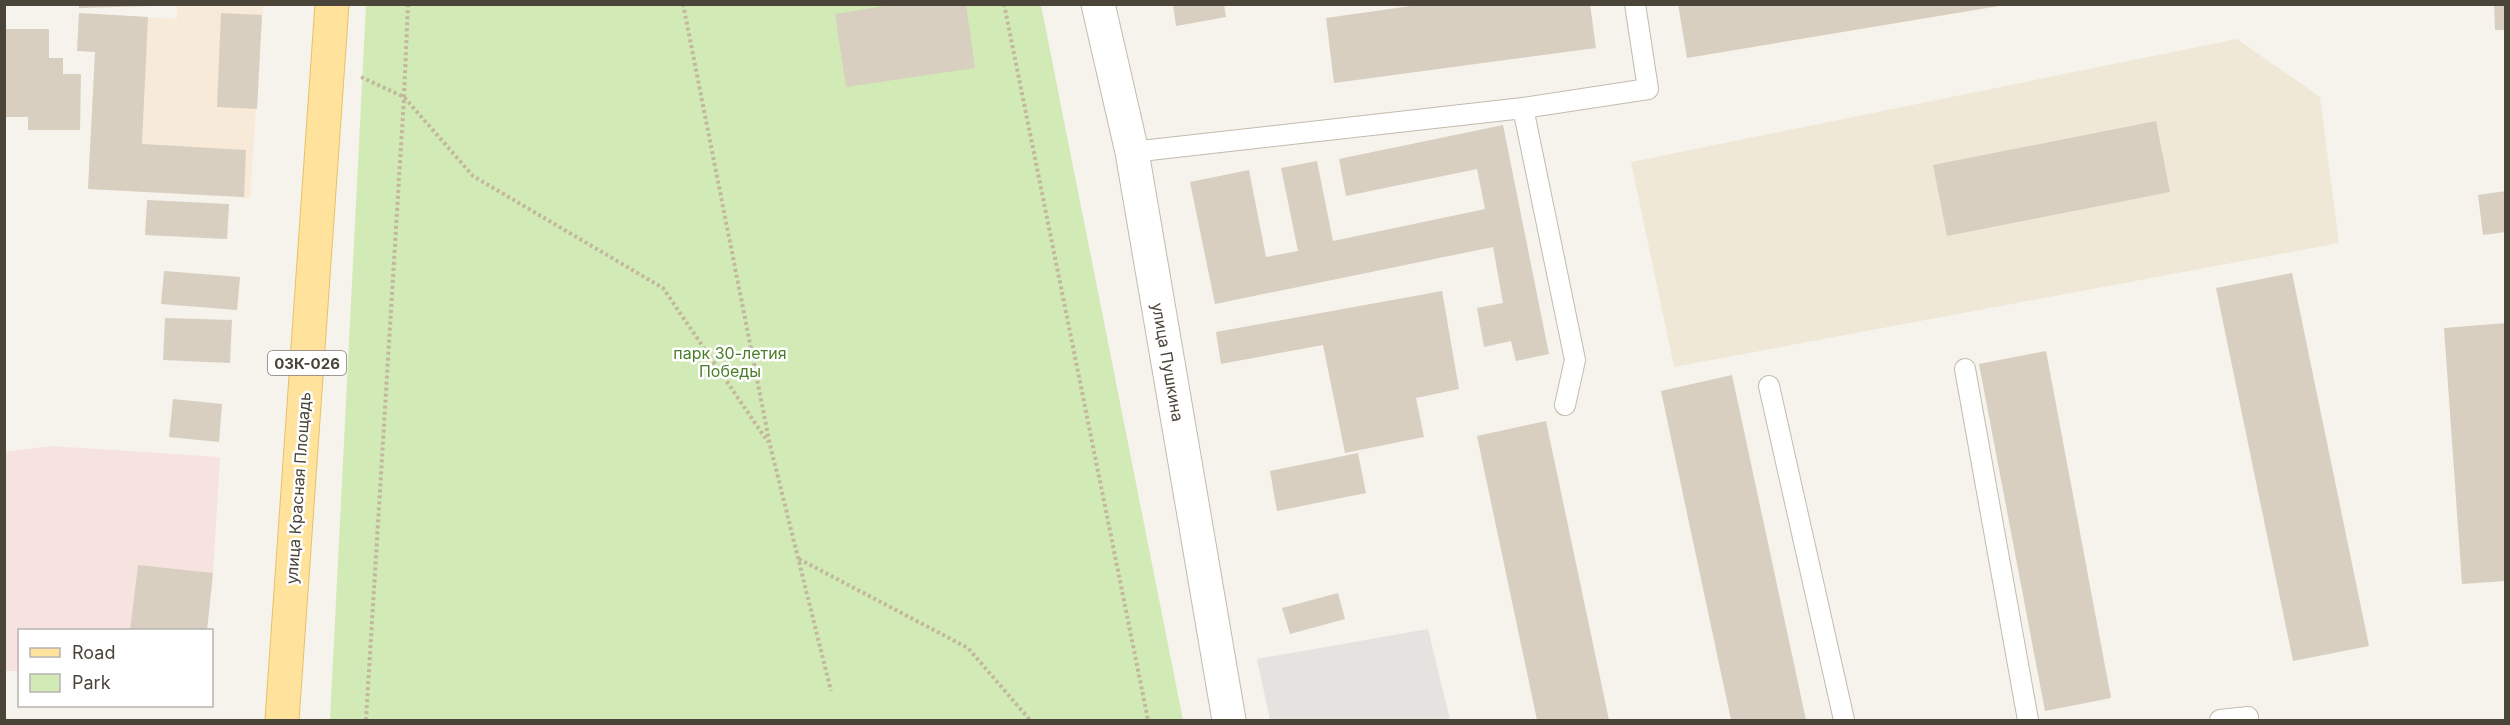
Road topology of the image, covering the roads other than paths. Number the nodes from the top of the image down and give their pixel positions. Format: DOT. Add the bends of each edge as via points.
graph roads {
  1 [pos="332,4"];
  2 [pos="1098,4"];
  3 [pos="1635,4"];
  4 [pos="1523,108"];
  5 [pos="1132,152"];
  6 [pos="1965,369"];
  7 [pos="1769,386"];
  8 [pos="1565,405"];
  9 [pos="282,720"];
  10 [pos="1229,720"];
  11 [pos="1844,720"];
  12 [pos="2028,720"];
  13 [pos="2220,720"];
  14 [pos="2248,720"];
  1 -- 9 [label="main road, улица Красная Площадь / 03К-026"];
  2 -- 5 [label="street, улица Пушкина"];
  3 -- 4 [label="lane" via="1648,89"];
  4 -- 5 [label="lane"];
  4 -- 8 [label="lane" via="1575,360"];
  5 -- 10 [label="street, улица Пушкина"];
  6 -- 12 [label="lane"];
  7 -- 11 [label="lane"];
  13 -- 14 [label="lane"];
}
